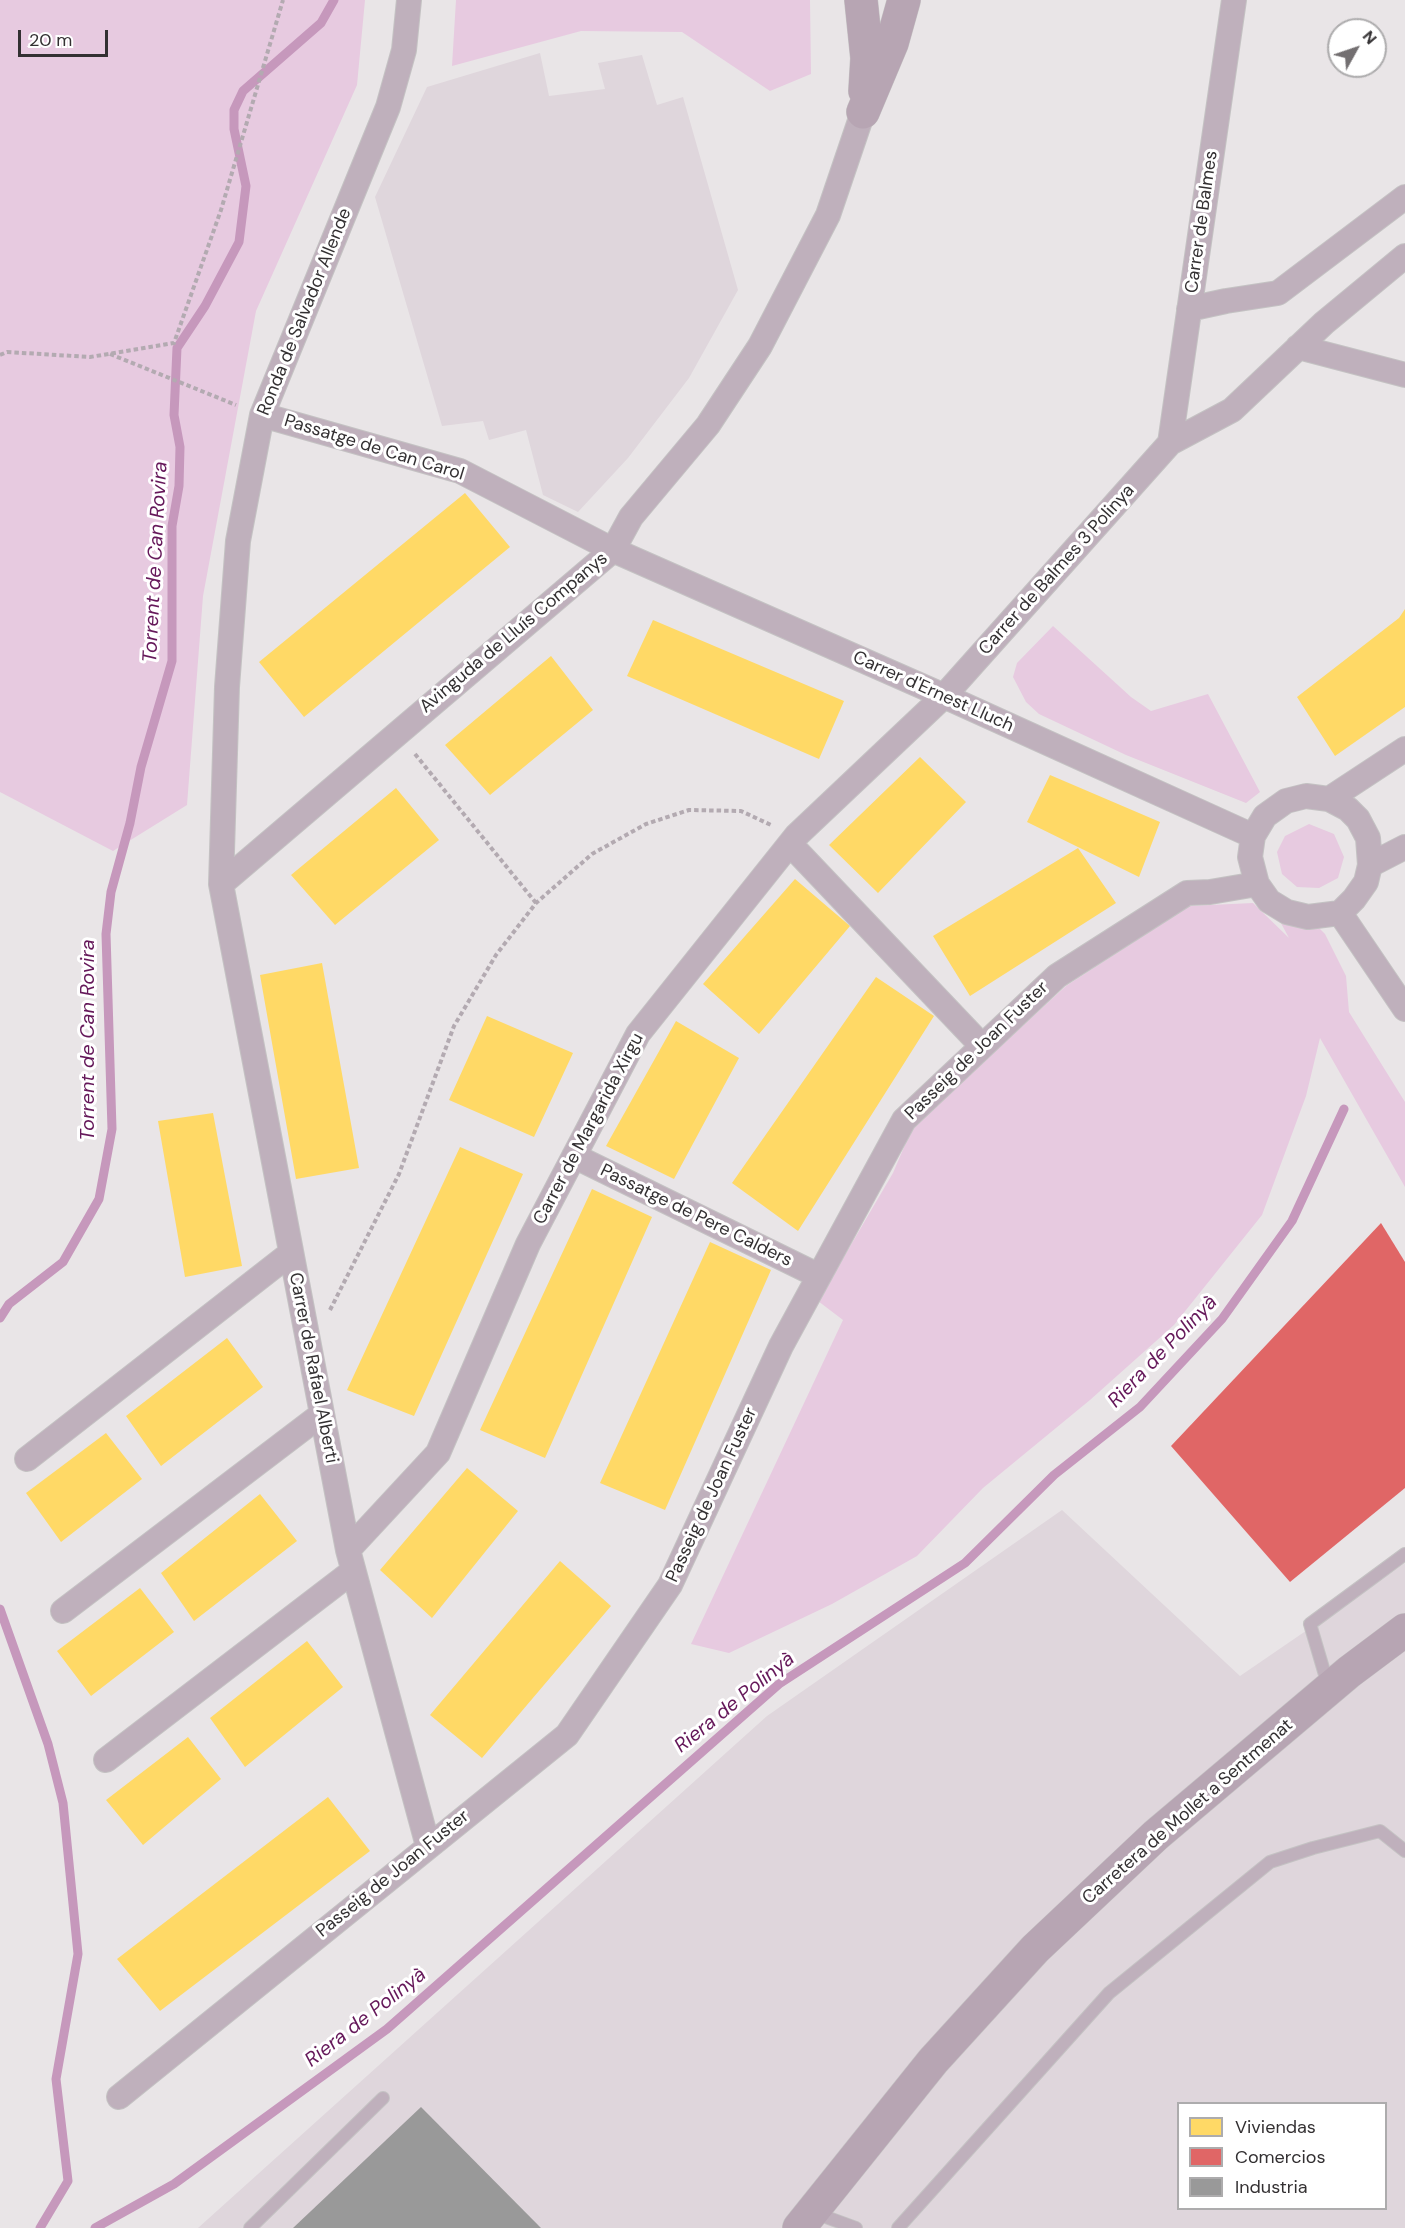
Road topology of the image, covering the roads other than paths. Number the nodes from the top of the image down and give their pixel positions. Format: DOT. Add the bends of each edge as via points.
graph roads {
  1 [pos="409,0"];
  2 [pos="861,0"];
  3 [pos="904,0"];
  4 [pos="1234,0"];
  5 [pos="863,112"];
  6 [pos="1405,197"];
  7 [pos="1405,256"];
  8 [pos="1189,309"];
  9 [pos="1298,347"];
  10 [pos="1405,375"];
  11 [pos="262,415"];
  12 [pos="1170,443"];
  13 [pos="613,550"];
  14 [pos="944,696"];
  15 [pos="1405,749"];
  16 [pos="1329,799"];
  17 [pos="1253,836"];
  18 [pos="793,840"];
  19 [pos="1405,847"];
  20 [pos="1370,865"];
  21 [pos="221,884"];
  22 [pos="1257,884"];
  23 [pos="1340,913"];
  24 [pos="1405,1009"];
  25 [pos="982,1046"];
  26 [pos="574,1156"];
  27 [pos="291,1253"];
  28 [pos="819,1276"];
  29 [pos="322,1414"];
  30 [pos="27,1459"];
  31 [pos="1405,1554"];
  32 [pos="351,1561"];
  33 [pos="63,1611"];
  34 [pos="1405,1630"];
  35 [pos="1329,1689"];
  36 [pos="106,1760"];
  37 [pos="428,1846"];
  38 [pos="1405,1851"];
  39 [pos="119,2097"];
  40 [pos="383,2098"];
  41 [pos="805,2220"];
  42 [pos="250,2228"];
  43 [pos="856,2228"];
  44 [pos="898,2228"];
  1 -- 11 [label="street, Ronda de Salvador Allende" via="404,50 388,107"];
  2 -- 5 [label="street" via="867,58"];
  3 -- 5 [label="street" via="892,43"];
  4 -- 8 [label="street, Carrer de Balmes"];
  5 -- 13 [label="street, Avinguda de Lluís Companys" via="828,215 760,345 708,425 631,517"];
  6 -- 8 [label="street" via="1278,293"];
  7 -- 9 [label="street"];
  8 -- 12 [label="street, Carrer de Balmes"];
  9 -- 10 [label="street"];
  9 -- 12 [label="street" via="1233,410"];
  11 -- 13 [label="street, Passatge de Can Carol" via="460,471"];
  11 -- 21 [label="street, Ronda de Salvador Allende" via="238,541 227,687"];
  12 -- 14 [label="street, Carrer de Balmes 3 Polinya"];
  13 -- 14 [label="street, Carrer d'Ernest Lluch"];
  13 -- 21 [label="street, Avinguda de Lluís Companys"];
  14 -- 17 [label="street, Carrer d'Ernest Lluch"];
  14 -- 18 [label="street, Carrer de Margarida Xirgu"];
  15 -- 16 [label="street"];
  16 -- 17 [label="street" via="1306,796 1286,801 1265,816"];
  16 -- 20 [label="street" via="1358,819 1368,838"];
  17 -- 22 [label="street" via="1250,857"];
  18 -- 25 [label="street"];
  18 -- 26 [label="street, Carrer de Margarida Xirgu" via="638,1034"];
  19 -- 20 [label="street"];
  20 -- 23 [label="street" via="1366,882"];
  21 -- 27 [label="street, Carrer de Rafael Alberti"];
  22 -- 23 [label="street" via="1269,901 1287,912 1308,917"];
  22 -- 25 [label="street, Passeig de Joan Fuster" via="1187,892 1057,976"];
  23 -- 24 [label="street"];
  25 -- 28 [label="street, Passeig de Joan Fuster" via="904,1120"];
  26 -- 28 [label="street, Passatge de Pere Calders"];
  26 -- 32 [label="street, Carrer de Margarida Xirgu" via="528,1244 438,1453"];
  27 -- 29 [label="street, Carrer de Rafael Alberti"];
  27 -- 30 [label="street"];
  28 -- 37 [label="street, Passeig de Joan Fuster" via="781,1346 670,1585 567,1735"];
  29 -- 32 [label="street, Carrer de Rafael Alberti"];
  29 -- 33 [label="street"];
  31 -- 35 [label="lane" via="1310,1624"];
  32 -- 36 [label="street, Carrer de Margarida Xirgu"];
  32 -- 37 [label="street, Carrer de Rafael Alberti"];
  34 -- 35 [label="street, Carretera de Mollet a Sentmenat"];
  35 -- 41 [label="street, Carretera de Mollet a Sentmenat" via="1156,1835 1035,1949 933,2061"];
  37 -- 39 [label="street, Passeig de Joan Fuster"];
  38 -- 44 [label="lane" via="1380,1831 1270,1862 1109,1994"];
  40 -- 42 [label="lane"];
  41 -- 43 [label="lane"];
}
